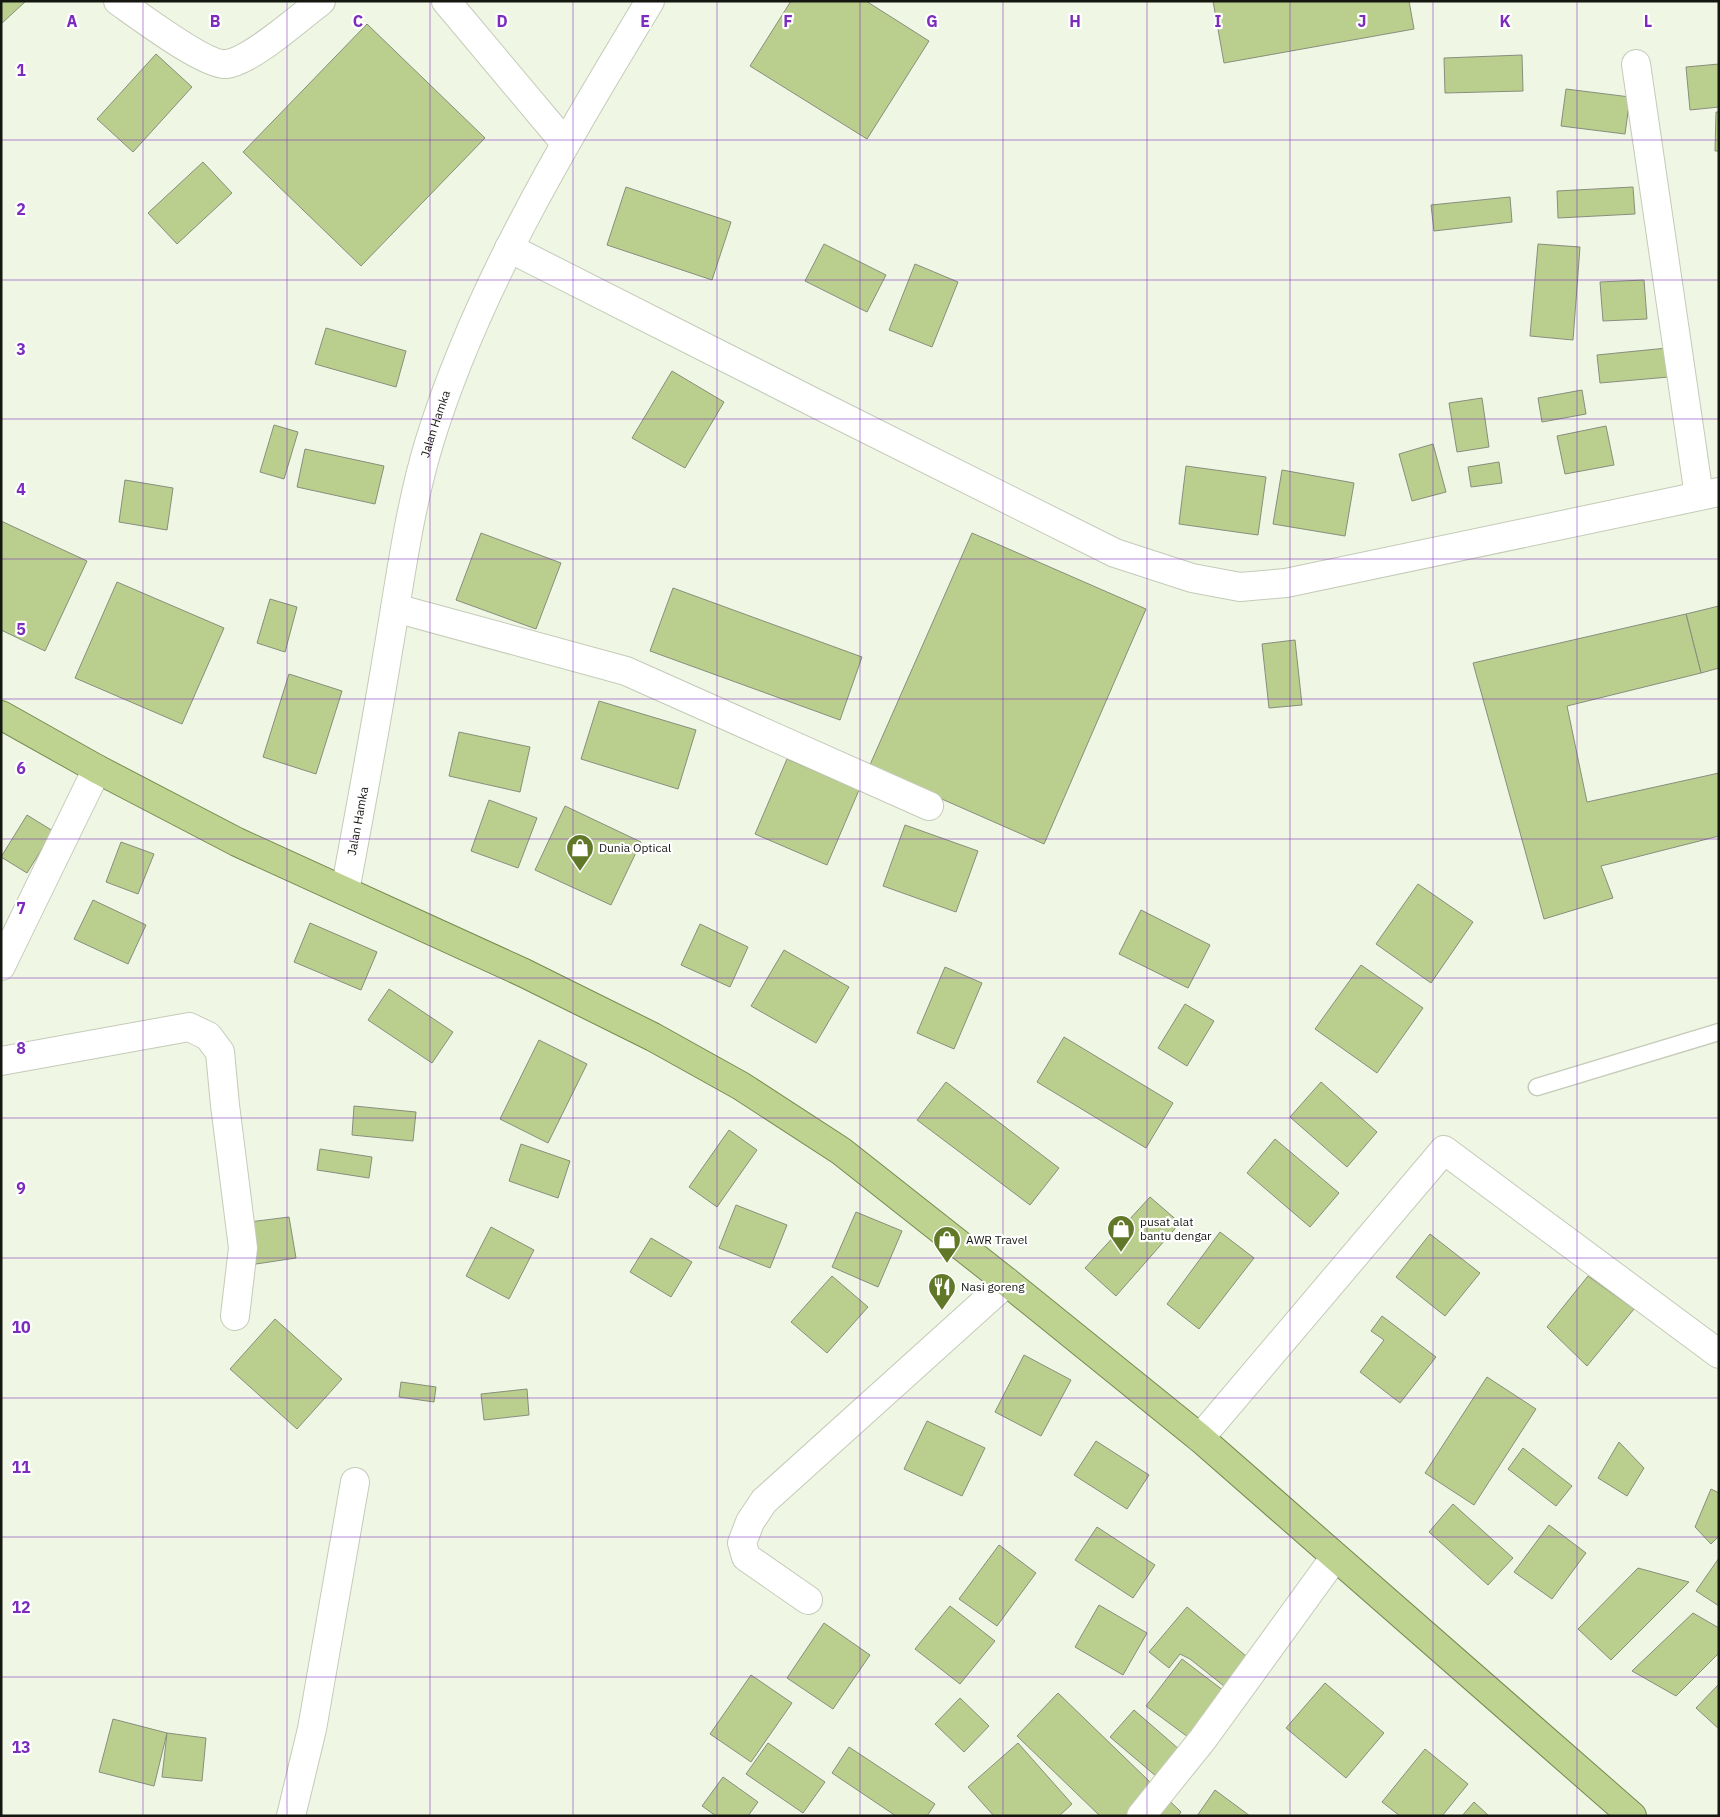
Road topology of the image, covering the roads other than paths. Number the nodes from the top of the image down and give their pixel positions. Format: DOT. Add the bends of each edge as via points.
graph roads {
  1 [pos="118,1"];
  2 [pos="321,1"];
  3 [pos="446,1"];
  4 [pos="650,1"];
  5 [pos="1636,64"];
  6 [pos="565,143"];
  7 [pos="510,248"];
  8 [pos="1709,494"];
  9 [pos="395,608"];
  10 [pos="1,715"];
  11 [pos="97,769"];
  12 [pos="929,806"];
  13 [pos="345,891"];
  14 [pos="1,966"];
  15 [pos="1719,1032"];
  16 [pos="1,1061"];
  17 [pos="1537,1087"];
  18 [pos="1007,1282"];
  19 [pos="235,1316"];
  20 [pos="1719,1354"];
  21 [pos="1200,1438"];
  22 [pos="355,1482"];
  23 [pos="1335,1556"];
  24 [pos="808,1600"];
  25 [pos="291,1816"];
  26 [pos="1141,1816"];
  27 [pos="1632,1816"];
  1 -- 2 [label="street" via="202,57 225,64 248,57"];
  3 -- 6 [label="street"];
  4 -- 6 [label="street, Jalan Hamka"];
  5 -- 8 [label="street"];
  6 -- 7 [label="street, Jalan Hamka"];
  7 -- 8 [label="street" via="1114,553 1192,578 1240,587 1286,583"];
  7 -- 9 [label="street, Jalan Hamka" via="466,344 430,440 411,517"];
  9 -- 12 [label="street" via="626,671"];
  9 -- 13 [label="street, Jalan Hamka"];
  10 -- 11 [label="highway"];
  11 -- 13 [label="highway" via="237,842"];
  11 -- 14 [label="street"];
  13 -- 18 [label="highway" via="524,973 653,1037 741,1086 841,1150"];
  15 -- 17 [label="lane"];
  16 -- 19 [label="street" via="188,1027 208,1036 220,1052 243,1248"];
  18 -- 21 [label="highway"];
  18 -- 24 [label="street" via="764,1501 750,1522 742,1543 746,1557"];
  20 -- 21 [label="street" via="1444,1150"];
  21 -- 23 [label="highway"];
  22 -- 25 [label="street" via="312,1730"];
  23 -- 26 [label="street" via="1203,1739"];
  23 -- 27 [label="highway"];
}
